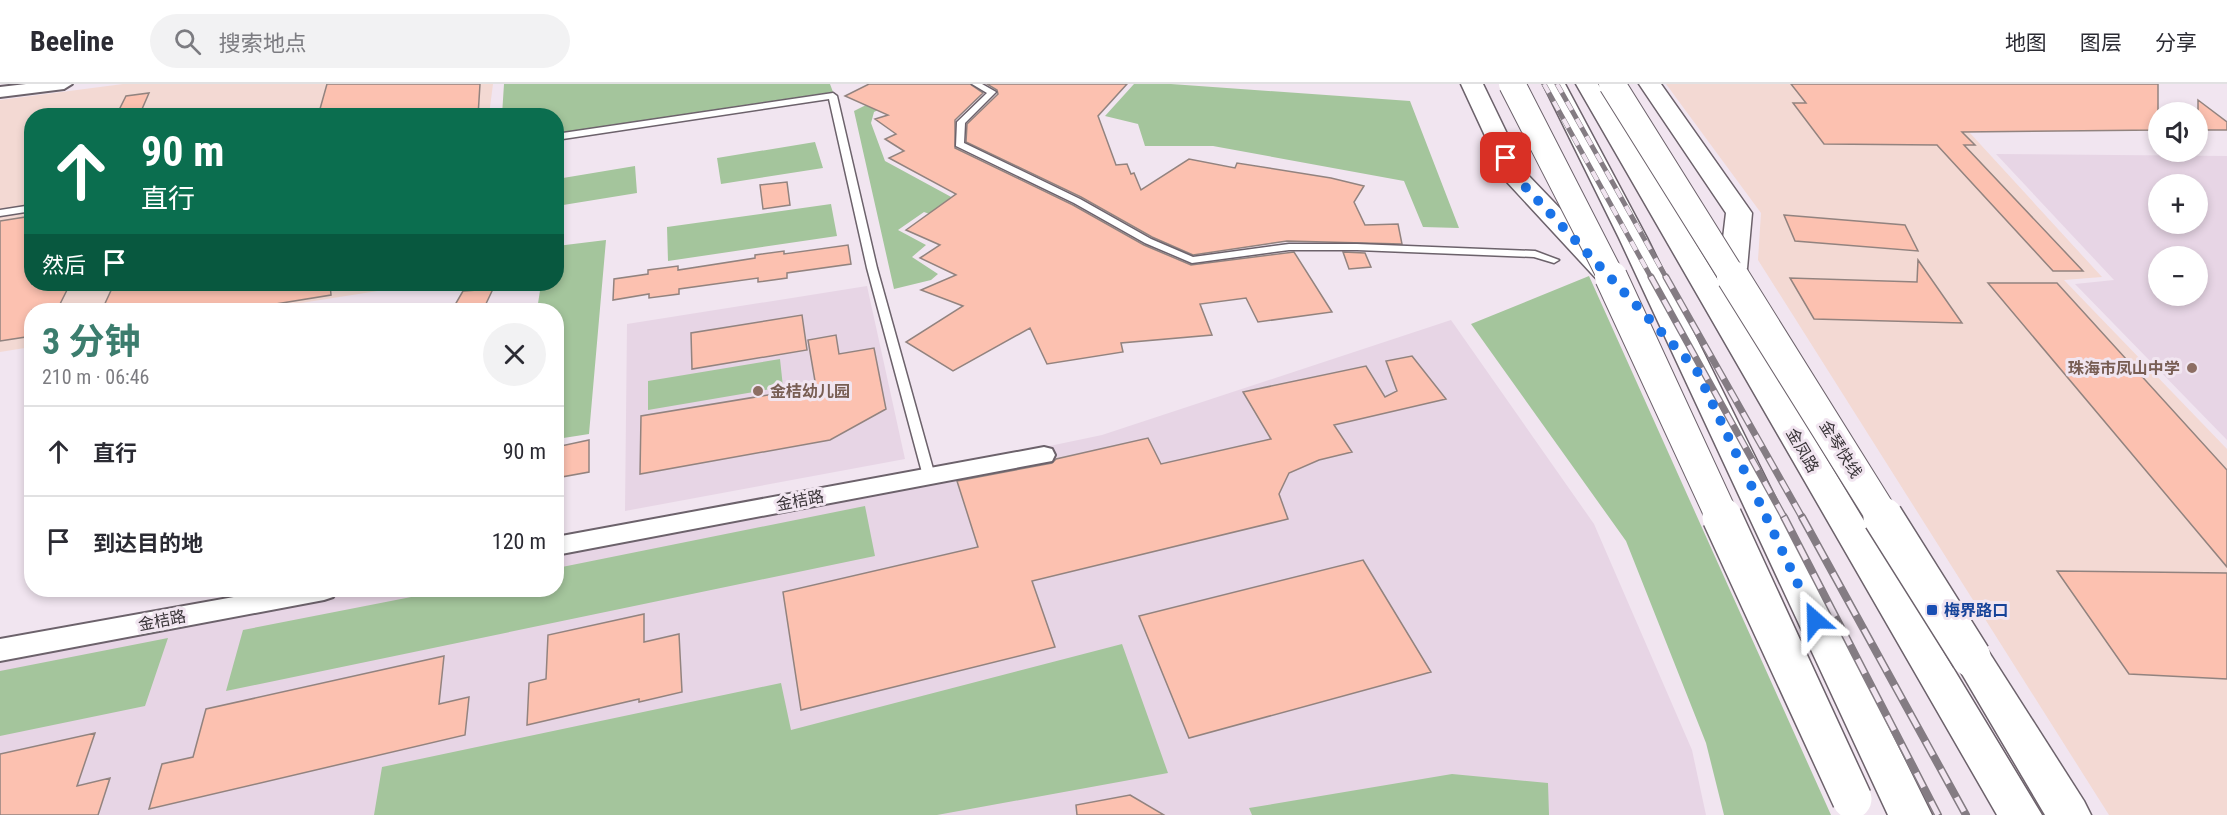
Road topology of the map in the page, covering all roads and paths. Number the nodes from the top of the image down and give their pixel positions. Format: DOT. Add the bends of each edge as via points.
graph roads {
  1 [pos="64,84"];
  2 [pos="976,84"];
  3 [pos="1473,84"];
  4 [pos="1512,84"];
  5 [pos="1554,84"];
  6 [pos="1587,84"];
  7 [pos="1612,84"];
  8 [pos="1650,84"];
  9 [pos="0,92"];
  10 [pos="564,136"];
  11 [pos="24,209"];
  12 [pos="0,213"];
  13 [pos="1554,260"];
  14 [pos="1728,322"];
  15 [pos="1696,369"];
  16 [pos="1044,455"];
  17 [pos="929,477"];
  18 [pos="564,545"];
  19 [pos="286,597"];
  20 [pos="0,650"];
  21 [pos="1859,815"];
  22 [pos="1910,815"];
  23 [pos="2020,815"];
  24 [pos="2069,815"];
  1 -- 9 [label="street"];
  2 -- 13 [label="lane" via="992,92 961,122 959,144 1192,260 1289,247 1357,247 1535,254"];
  3 -- 15 [label="main road, bridge" via="1515,176"];
  4 -- 21 [label="main road, bridge" via="1614,283"];
  5 -- 15 [label="main road"];
  6 -- 14 [label="main road, 金凤路"];
  7 -- 24 [label="main road, 金琴快线, bridge"];
  8 -- 14 [label="main road" via="1739,213"];
  10 -- 17 [label="lane" via="833,96 872,268"];
  11 -- 12 [label="lane"];
  14 -- 23 [label="main road, 金凤路"];
  15 -- 22 [label="main road"];
  16 -- 17 [label="street, 金桔路"];
  17 -- 18 [label="street, 金桔路"];
  19 -- 20 [label="street, 金桔路"];
}
